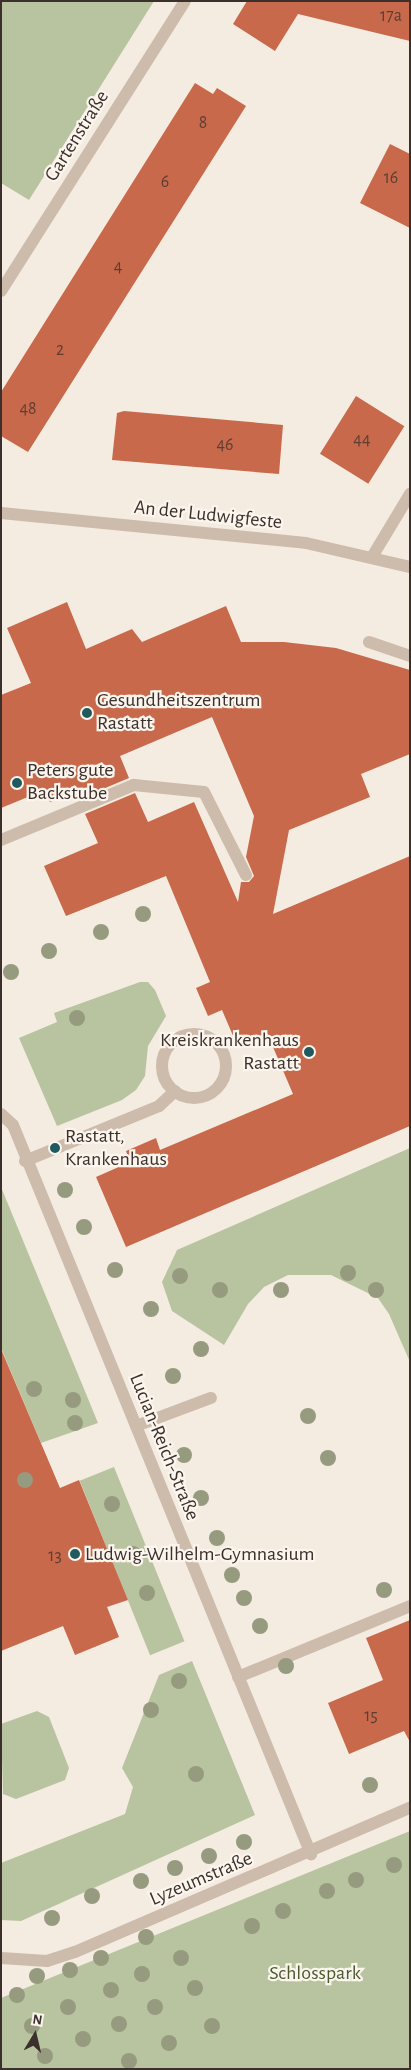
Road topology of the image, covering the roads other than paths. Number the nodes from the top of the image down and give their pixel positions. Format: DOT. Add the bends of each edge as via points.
graph roads {
  1 [pos="185,1"];
  2 [pos="1,291"];
  3 [pos="410,494"];
  4 [pos="1,513"];
  5 [pos="372,557"];
  6 [pos="410,567"];
  7 [pos="369,642"];
  8 [pos="410,656"];
  9 [pos="1,840"];
  10 [pos="246,875"];
  11 [pos="174,1091"];
  12 [pos="1,1114"];
  13 [pos="25,1161"];
  14 [pos="211,1398"];
  15 [pos="136,1426"];
  16 [pos="410,1606"];
  17 [pos="238,1677"];
  18 [pos="410,1808"];
  19 [pos="311,1854"];
  20 [pos="1,1958"];
  1 -- 2 [label="street, Gartenstraße"];
  3 -- 5 [label="street"];
  4 -- 5 [label="street, An der Ludwigfeste" via="306,543"];
  5 -- 6 [label="street, An der Ludwigfeste"];
  7 -- 8 [label="street"];
  9 -- 10 [label="street" via="134,785 204,792"];
  11 -- 11 [label="street" via="193,1098 218,1087 226,1063 213,1040 188,1034 166,1049 163,1075"];
  11 -- 13 [label="street" via="159,1106"];
  12 -- 13 [label="street, Lucian-Reich-Straße" via="12,1125"];
  13 -- 15 [label="street, Lucian-Reich-Straße"];
  14 -- 15 [label="street"];
  15 -- 17 [label="street, Lucian-Reich-Straße"];
  16 -- 17 [label="street"];
  17 -- 19 [label="street, Lucian-Reich-Straße"];
  18 -- 19 [label="street, Lyzeumstraße"];
  19 -- 20 [label="street, Lyzeumstraße" via="75,1952 47,1961"];
}
